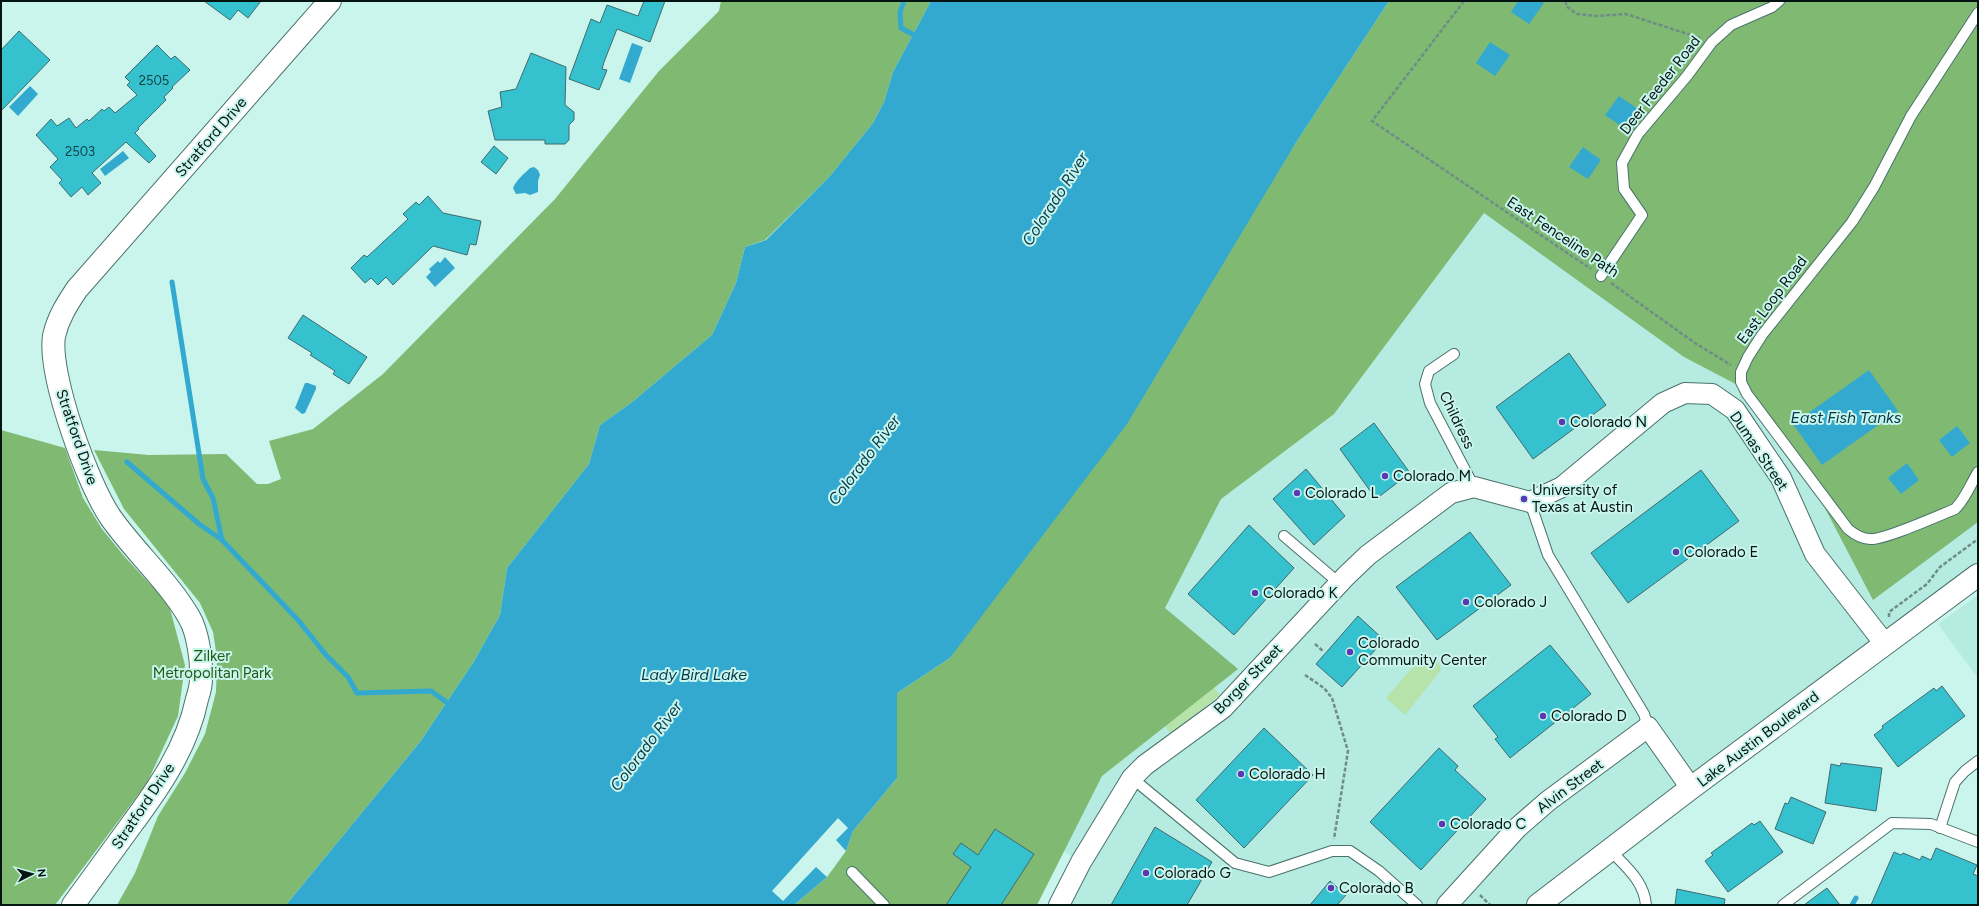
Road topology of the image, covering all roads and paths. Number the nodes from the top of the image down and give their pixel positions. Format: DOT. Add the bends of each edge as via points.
graph roads {
  1 [pos="330,1"];
  2 [pos="1464,1"];
  3 [pos="1566,1"];
  4 [pos="1779,1"];
  5 [pos="1978,12"];
  6 [pos="1712,42"];
  7 [pos="1601,276"];
  8 [pos="1454,354"];
  9 [pos="1741,372"];
  10 [pos="1978,472"];
  11 [pos="1474,487"];
  12 [pos="1530,502"];
  13 [pos="1284,536"];
  14 [pos="1978,539"];
  15 [pos="1978,574"];
  16 [pos="1935,576"];
  17 [pos="1339,583"];
  18 [pos="1315,644"];
  19 [pos="1885,644"];
  20 [pos="1324,652"];
  21 [pos="1305,675"];
  22 [pos="1648,727"];
  23 [pos="1978,761"];
  24 [pos="1132,778"];
  25 [pos="1691,788"];
  26 [pos="1940,828"];
  27 [pos="1978,842"];
  28 [pos="1610,850"];
  29 [pos="1332,851"];
  30 [pos="852,872"];
  31 [pos="1479,895"];
  32 [pos="1545,903"];
  33 [pos="74,905"];
  34 [pos="884,905"];
  35 [pos="1059,905"];
  36 [pos="1417,905"];
  37 [pos="1447,905"];
  38 [pos="1490,905"];
  39 [pos="1646,905"];
  40 [pos="1783,905"];
  1 -- 33 [label="street, Stratford Drive" via="77,289 61,314 54,337 62,397 96,492 111,518 190,618 199,648 201,680 183,744 160,785"];
  2 -- 7 [label="path, East Fenceline Path" via="1372,121"];
  3 -- 6 [label="path" via="1566,6 1577,14 1626,14"];
  4 -- 6 [label="lane, Deer Feeder Road" via="1772,7 1731,25"];
  5 -- 9 [label="lane, East Loop Road" via="1912,116 1852,222 1762,335"];
  6 -- 7 [label="lane, Deer Feeder Road" via="1638,134 1622,163 1624,189 1642,215"];
  7 -- 9 [label="path, East Fenceline Path" via="1695,343"];
  8 -- 11 [label="lane, Childress" via="1429,371 1425,384 1430,403"];
  9 -- 10 [label="lane" via="1741,382 1756,406 1848,529 1864,538 1872,540 1885,536 1955,509 1964,500"];
  11 -- 12 [label="street"];
  11 -- 17 [label="street, Borger Street" via="1451,493 1368,555"];
  12 -- 19 [label="street, Dumas Street" via="1562,487 1662,403 1685,393 1712,394 1735,410 1781,478 1815,554"];
  12 -- 22 [label="lane" via="1548,556 1644,714"];
  13 -- 17 [label="lane"];
  14 -- 16 [label="path" via="1940,567"];
  15 -- 19 [label="street, Lake Austin Boulevard"];
  17 -- 24 [label="street, Borger Street" via="1224,708 1145,765"];
  18 -- 20 [label="path"];
  19 -- 25 [label="street, Lake Austin Boulevard"];
  21 -- 29 [label="path" via="1324,688 1332,698 1348,752"];
  22 -- 25 [label="street"];
  22 -- 37 [label="street, Alvin Street" via="1548,801 1517,828"];
  23 -- 26 [label="lane" via="1955,782"];
  24 -- 29 [label="lane" via="1235,863 1269,872"];
  24 -- 35 [label="street, Borger Street" via="1081,862"];
  25 -- 28 [label="street, Lake Austin Boulevard"];
  26 -- 27 [label="lane"];
  26 -- 40 [label="lane" via="1931,824 1892,823"];
  28 -- 32 [label="street, Lake Austin Boulevard"];
  28 -- 39 [label="lane" via="1640,881"];
  29 -- 36 [label="lane" via="1350,851"];
  30 -- 34 [label="lane"];
  31 -- 38 [label="path"];
}
